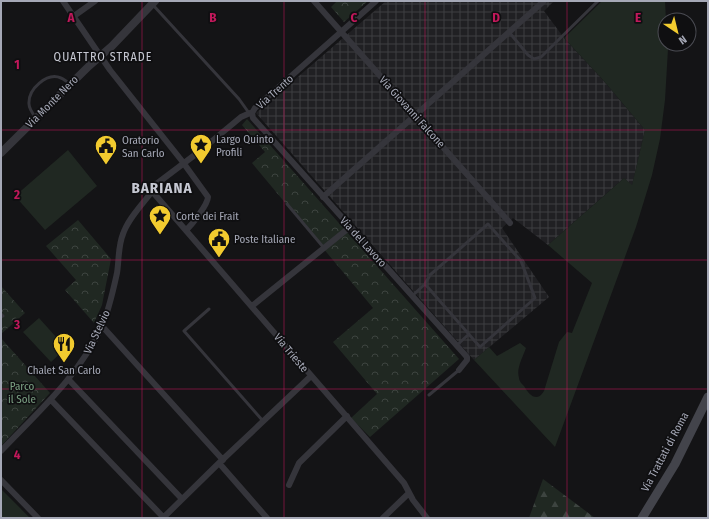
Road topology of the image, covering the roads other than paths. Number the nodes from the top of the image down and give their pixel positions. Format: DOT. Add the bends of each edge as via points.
graph roads {
  1 [pos="63,1"];
  2 [pos="95,1"];
  3 [pos="314,1"];
  4 [pos="376,1"];
  5 [pos="544,1"];
  6 [pos="598,1"];
  7 [pos="154,3"];
  8 [pos="74,16"];
  9 [pos="341,32"];
  10 [pos="508,32"];
  11 [pos="101,57"];
  12 [pos="71,84"];
  13 [pos="251,113"];
  14 [pos="415,116"];
  15 [pos="36,118"];
  16 [pos="1,153"];
  17 [pos="183,163"];
  18 [pos="151,190"];
  19 [pos="323,197"];
  20 [pos="287,204"];
  21 [pos="510,223"];
  22 [pos="350,227"];
  23 [pos="186,230"];
  24 [pos="324,248"];
  25 [pos="425,284"];
  26 [pos="412,296"];
  27 [pos="252,306"];
  28 [pos="209,309"];
  29 [pos="1,314"];
  30 [pos="1,317"];
  31 [pos="102,326"];
  32 [pos="469,334"];
  33 [pos="456,345"];
  34 [pos="459,370"];
  35 [pos="311,376"];
  36 [pos="69,380"];
  37 [pos="429,396"];
  38 [pos="708,397"];
  39 [pos="51,400"];
  40 [pos="347,416"];
  41 [pos="264,422"];
  42 [pos="1,451"];
  43 [pos="221,461"];
  44 [pos="1,480"];
  45 [pos="289,485"];
  46 [pos="409,493"];
  47 [pos="182,499"];
  48 [pos="38,518"];
  49 [pos="164,518"];
  50 [pos="267,518"];
  51 [pos="383,518"];
  52 [pos="428,518"];
  53 [pos="642,518"];
  1 -- 8 [label="street"];
  2 -- 8 [label="street"];
  3 -- 9 [label="street, Via Giovanni Falcone"];
  4 -- 9 [label="street, Via Trento"];
  5 -- 10 [label="street"];
  6 -- 10 [label="lane" via="541,57 534,59 528,55"];
  7 -- 11 [label="street, Via Monte Nero"];
  7 -- 13 [label="lane"];
  8 -- 11 [label="street"];
  9 -- 13 [label="street, Via Trento"];
  9 -- 14 [label="street, Via Giovanni Falcone"];
  10 -- 14 [label="street"];
  11 -- 12 [label="street, Via Monte Nero"];
  11 -- 17 [label="street"];
  12 -- 15 [label="street, Via Monte Nero"];
  12 -- 15 [label="lane" via="54,77 39,84 31,94 29,104"];
  13 -- 17 [label="street, Via Trento" via="241,117"];
  13 -- 19 [label="street, Via del Lavoro"];
  14 -- 19 [label="street"];
  14 -- 21 [label="street, Via Giovanni Falcone"];
  15 -- 16 [label="street, Via Monte Nero"];
  17 -- 18 [label="street, Via Trento"];
  17 -- 23 [label="street" via="209,198 193,224"];
  18 -- 23 [label="street, Via Trieste"];
  18 -- 31 [label="street, Via Stelvio" via="122,235 117,273"];
  19 -- 22 [label="street, Via del Lavoro"];
  20 -- 24 [label="lane"];
  22 -- 24 [label="street"];
  22 -- 26 [label="street, Via del Lavoro"];
  23 -- 27 [label="street, Via Trieste"];
  24 -- 27 [label="street"];
  25 -- 26 [label="lane"];
  25 -- 32 [label="lane"];
  25 -- 32 [label="lane" via="430,275 488,224 521,261 534,298 480,347"];
  26 -- 33 [label="street, Via del Lavoro"];
  27 -- 35 [label="street, Via Trieste"];
  28 -- 41 [label="lane" via="184,331"];
  29 -- 30 [label="lane"];
  31 -- 36 [label="street, Via Stelvio"];
  31 -- 43 [label="street"];
  32 -- 33 [label="lane"];
  33 -- 34 [label="street, Via del Lavoro" via="467,357"];
  34 -- 37 [label="lane"];
  35 -- 40 [label="street, Via Trieste"];
  35 -- 41 [label="street"];
  36 -- 39 [label="street, Via Stelvio"];
  36 -- 47 [label="street"];
  38 -- 53 [label="main road, Via Trattati di Roma" via="675,464"];
  39 -- 42 [label="street, Via Stelvio"];
  39 -- 49 [label="street"];
  40 -- 45 [label="street" via="299,463"];
  40 -- 46 [label="street, Via Trieste" via="404,483"];
  41 -- 43 [label="street"];
  43 -- 47 [label="street"];
  43 -- 50 [label="street"];
  44 -- 48 [label="street"];
  46 -- 51 [label="street"];
  46 -- 52 [label="street, Via Trieste"];
  47 -- 49 [label="street"];
}
